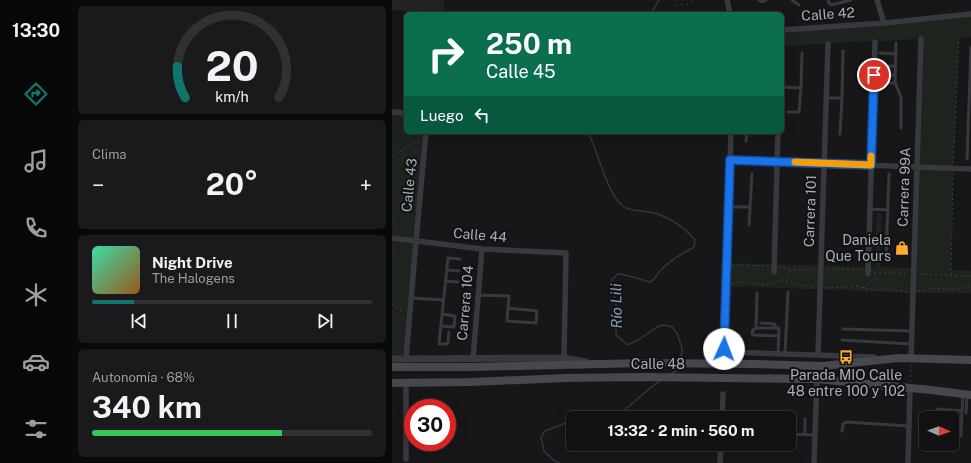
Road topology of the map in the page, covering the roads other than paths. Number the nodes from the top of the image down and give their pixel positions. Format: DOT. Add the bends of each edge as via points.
graph roads {
  1 [pos="727,0"];
  2 [pos="759,0"];
  3 [pos="766,0"];
  4 [pos="792,0"];
  5 [pos="828,0"];
  6 [pos="851,0"];
  7 [pos="877,0"];
  8 [pos="799,5"];
  9 [pos="730,12"];
  10 [pos="971,14"];
  11 [pos="884,23"];
  12 [pos="784,30"];
  13 [pos="921,39"];
  14 [pos="875,42"];
  15 [pos="896,43"];
  16 [pos="828,44"];
  17 [pos="971,47"];
  18 [pos="843,51"];
  19 [pos="802,53"];
  20 [pos="880,54"];
  21 [pos="896,54"];
  22 [pos="881,66"];
  23 [pos="895,66"];
  24 [pos="874,75"];
  25 [pos="895,75"];
  26 [pos="882,83"];
  27 [pos="895,83"];
  28 [pos="784,87"];
  29 [pos="801,88"];
  30 [pos="826,98"];
  31 [pos="842,98"];
  32 [pos="970,109"];
  33 [pos="392,112"];
  34 [pos="788,112"];
  35 [pos="404,113"];
  36 [pos="901,128"];
  37 [pos="426,134"];
  38 [pos="731,134"];
  39 [pos="747,134"];
  40 [pos="778,134"];
  41 [pos="840,134"];
  42 [pos="746,141"];
  43 [pos="967,159"];
  44 [pos="730,160"];
  45 [pos="777,162"];
  46 [pos="824,163"];
  47 [pos="871,165"];
  48 [pos="917,167"];
  49 [pos="971,168"];
  50 [pos="752,174"];
  51 [pos="889,174"];
  52 [pos="728,207"];
  53 [pos="750,207"];
  54 [pos="870,210"];
  55 [pos="888,210"];
  56 [pos="749,224"];
  57 [pos="394,238"];
  58 [pos="416,241"];
  59 [pos="482,249"];
  60 [pos="460,259"];
  61 [pos="886,259"];
  62 [pos="446,270"];
  63 [pos="459,271"];
  64 [pos="774,272"];
  65 [pos="868,274"];
  66 [pos="445,281"];
  67 [pos="458,282"];
  68 [pos="788,292"];
  69 [pos="757,293"];
  70 [pos="478,295"];
  71 [pos="411,298"];
  72 [pos="443,300"];
  73 [pos="508,308"];
  74 [pos="442,314"];
  75 [pos="761,323"];
  76 [pos="441,326"];
  77 [pos="756,328"];
  78 [pos="775,328"];
  79 [pos="843,329"];
  80 [pos="911,331"];
  81 [pos="449,332"];
  82 [pos="779,336"];
  83 [pos="842,340"];
  84 [pos="911,344"];
  85 [pos="778,354"];
  86 [pos="785,354"];
  87 [pos="818,356"];
  88 [pos="564,358"];
  89 [pos="898,358"];
  90 [pos="392,359"];
  91 [pos="406,359"];
  92 [pos="473,359"];
  93 [pos="911,359"];
  94 [pos="971,360"];
  95 [pos="600,364"];
  96 [pos="392,367"];
  97 [pos="816,379"];
  98 [pos="392,383"];
  99 [pos="406,383"];
  100 [pos="910,388"];
  101 [pos="723,394"];
  102 [pos="967,395"];
  103 [pos="937,409"];
  104 [pos="722,411"];
  105 [pos="962,411"];
  106 [pos="966,413"];
  107 [pos="805,419"];
  108 [pos="959,422"];
  109 [pos="962,422"];
  110 [pos="909,426"];
  111 [pos="842,431"];
  112 [pos="796,434"];
  113 [pos="805,434"];
  114 [pos="815,435"];
  115 [pos="959,437"];
  116 [pos="721,451"];
  117 [pos="406,458"];
  118 [pos="720,463"];
  119 [pos="814,463"];
  120 [pos="908,463"];
  1 -- 9 [label="street"];
  2 -- 3 [label="lane"];
  4 -- 8 [label="lane"];
  5 -- 6 [label="lane" via="831,5"];
  7 -- 11 [label="street"];
  10 -- 11 [label="street, Calle 42"];
  11 -- 12 [label="street, Calle 42"];
  13 -- 48 [label="street, Carrera 99A"];
  14 -- 24 [label="street"];
  15 -- 21 [label="lane"];
  16 -- 30 [label="street, Carrera 101"];
  17 -- 32 [label="lane"];
  18 -- 31 [label="lane"];
  19 -- 29 [label="lane"];
  20 -- 21 [label="lane"];
  21 -- 23 [label="lane"];
  22 -- 23 [label="lane"];
  23 -- 25 [label="lane"];
  24 -- 25 [label="lane"];
  24 -- 47 [label="street"];
  25 -- 27 [label="lane"];
  26 -- 27 [label="lane"];
  27 -- 36 [label="lane" via="901,97"];
  28 -- 29 [label="lane"];
  29 -- 34 [label="lane" via="799,112"];
  30 -- 31 [label="lane"];
  30 -- 46 [label="street, Carrera 101"];
  31 -- 41 [label="lane"];
  32 -- 43 [label="lane"];
  33 -- 35 [label="street"];
  37 -- 58 [label="street, Calle 43"];
  38 -- 44 [label="street"];
  39 -- 42 [label="lane"];
  40 -- 45 [label="street"];
  44 -- 45 [label="street"];
  44 -- 52 [label="street"];
  45 -- 46 [label="street"];
  45 -- 64 [label="street"];
  46 -- 47 [label="street"];
  46 -- 87 [label="street, Carrera 101"];
  47 -- 48 [label="street"];
  47 -- 54 [label="street"];
  48 -- 49 [label="street"];
  48 -- 80 [label="street, Carrera 99A"];
  50 -- 53 [label="lane"];
  51 -- 55 [label="lane"];
  52 -- 53 [label="lane"];
  52 -- 85 [label="street, Calle 48" via="724,349 726,352"];
  53 -- 56 [label="lane"];
  54 -- 55 [label="lane"];
  54 -- 65 [label="street"];
  55 -- 61 [label="lane"];
  57 -- 58 [label="street, Calle 44"];
  58 -- 59 [label="street, Calle 44"];
  58 -- 71 [label="street, Calle 43"];
  59 -- 70 [label="street, Carrera 104"];
  59 -- 88 [label="street, Calle 44" via="566,253"];
  60 -- 62 [label="lane" via="448,258"];
  62 -- 63 [label="lane"];
  62 -- 66 [label="lane"];
  66 -- 67 [label="lane"];
  66 -- 72 [label="lane"];
  68 -- 86 [label="lane"];
  69 -- 77 [label="lane"];
  70 -- 73 [label="lane" via="509,296"];
  70 -- 92 [label="street, Carrera 104"];
  71 -- 72 [label="lane"];
  71 -- 91 [label="street, Calle 43"];
  72 -- 74 [label="lane"];
  73 -- 73 [label="lane" via="537,311 536,323 507,321"];
  74 -- 76 [label="lane"];
  74 -- 76 [label="lane" via="455,316 454,327"];
  75 -- 78 [label="lane" via="775,324"];
  76 -- 81 [label="lane" via="439,344 447,344"];
  77 -- 78 [label="lane"];
  77 -- 82 [label="lane" via="752,331 754,335"];
  78 -- 82 [label="lane" via="779,328"];
  79 -- 80 [label="lane"];
  80 -- 84 [label="street, Carrera 99A"];
  82 -- 85 [label="lane"];
  83 -- 84 [label="lane"];
  84 -- 93 [label="street, Carrera 99A"];
  85 -- 86 [label="street, Calle 48"];
  86 -- 87 [label="street, Calle 48"];
  87 -- 89 [label="street, Calle 48"];
  88 -- 92 [label="street"];
  88 -- 95 [label="street"];
  89 -- 93 [label="main road, Calle 48"];
  89 -- 95 [label="main road, Calle 48" via="823,366"];
  90 -- 91 [label="street"];
  91 -- 92 [label="street"];
  93 -- 94 [label="main road, Calle 48"];
  95 -- 96 [label="main road, Calle 48"];
  97 -- 99 [label="main road, Calle 48" via="600,377"];
  97 -- 100 [label="main road, Calle 48"];
  97 -- 114 [label="street"];
  98 -- 99 [label="main road, Calle 48"];
  99 -- 117 [label="street"];
  100 -- 102 [label="main road, Calle 48"];
  100 -- 110 [label="street"];
  101 -- 104 [label="street"];
  102 -- 105 [label="lane"];
  102 -- 106 [label="lane"];
  103 -- 105 [label="lane"];
  105 -- 109 [label="lane"];
  107 -- 113 [label="lane"];
  108 -- 109 [label="lane"];
  109 -- 115 [label="lane"];
  110 -- 111 [label="lane" via="846,422"];
  110 -- 120 [label="street"];
  112 -- 113 [label="lane"];
  113 -- 114 [label="lane"];
  114 -- 119 [label="street"];
  116 -- 118 [label="street"];
}
